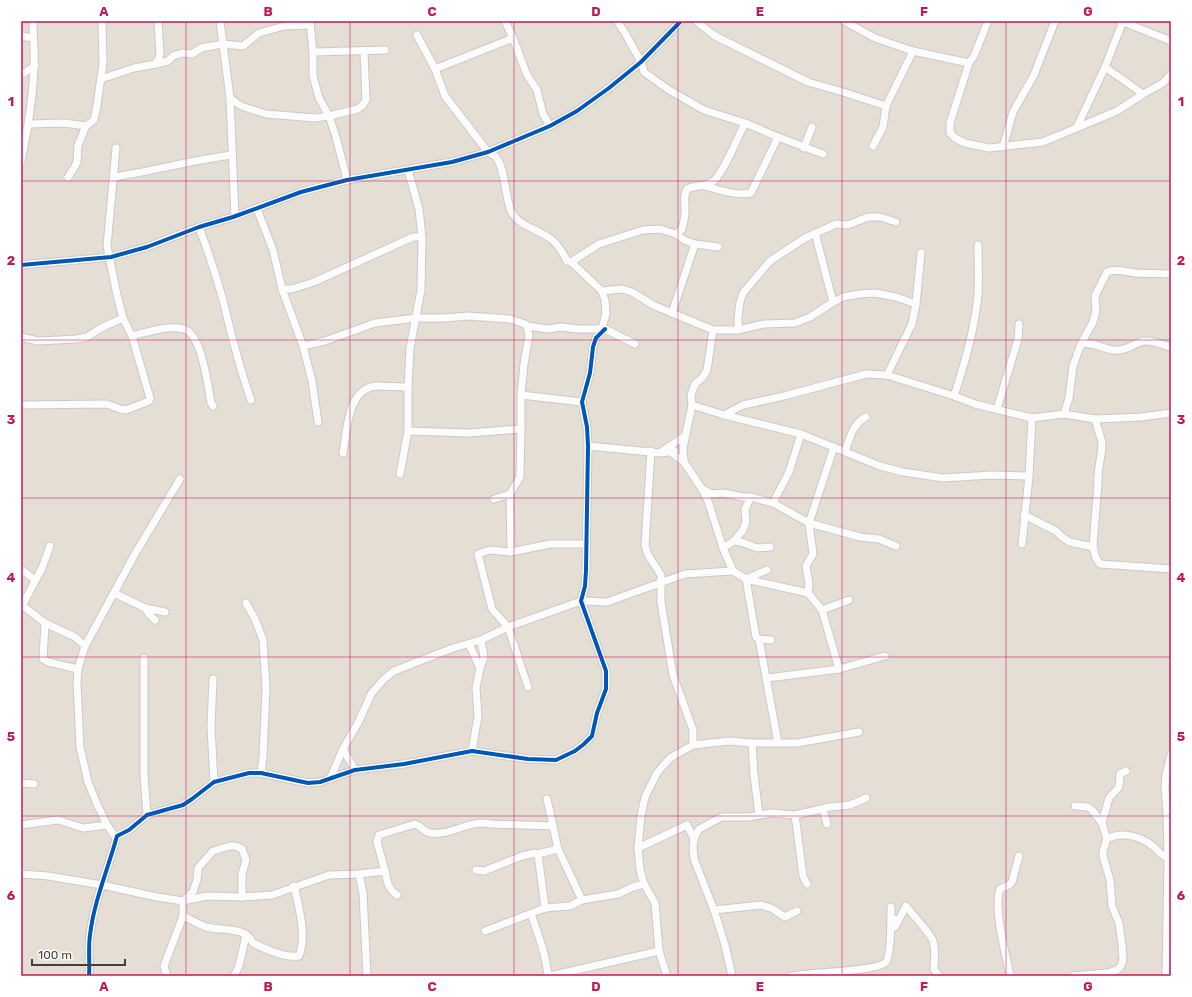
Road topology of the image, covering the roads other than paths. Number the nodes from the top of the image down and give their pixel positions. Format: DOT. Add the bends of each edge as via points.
graph roads {
  1 [pos="34,21"];
  2 [pos="102,21"];
  3 [pos="158,21"];
  4 [pos="220,21"];
  5 [pos="504,21"];
  6 [pos="617,21"];
  7 [pos="681,21"];
  8 [pos="696,21"];
  9 [pos="844,21"];
  10 [pos="988,21"];
  11 [pos="1055,21"];
  12 [pos="1122,21"];
  13 [pos="310,23"];
  14 [pos="417,35"];
  15 [pos="21,36"];
  16 [pos="33,38"];
  17 [pos="513,38"];
  18 [pos="1171,41"];
  19 [pos="223,44"];
  20 [pos="385,50"];
  21 [pos="364,51"];
  22 [pos="913,51"];
  23 [pos="313,52"];
  24 [pos="641,62"];
  25 [pos="968,63"];
  26 [pos="156,64"];
  27 [pos="35,66"];
  28 [pos="1105,67"];
  29 [pos="436,69"];
  30 [pos="21,72"];
  31 [pos="1171,74"];
  32 [pos="101,78"];
  33 [pos="1142,94"];
  34 [pos="230,98"];
  35 [pos="886,106"];
  36 [pos="329,116"];
  37 [pos="745,123"];
  38 [pos="29,124"];
  39 [pos="86,126"];
  40 [pos="550,126"];
  41 [pos="812,127"];
  42 [pos="1077,127"];
  43 [pos="778,137"];
  44 [pos="874,146"];
  45 [pos="1003,146"];
  46 [pos="116,148"];
  47 [pos="804,148"];
  48 [pos="488,152"];
  49 [pos="823,154"];
  50 [pos="232,155"];
  51 [pos="21,162"];
  52 [pos="408,170"];
  53 [pos="68,177"];
  54 [pos="114,177"];
  55 [pos="347,180"];
  56 [pos="705,186"];
  57 [pos="257,208"];
  58 [pos="235,216"];
  59 [pos="896,222"];
  60 [pos="199,227"];
  61 [pos="815,233"];
  62 [pos="676,234"];
  63 [pos="422,237"];
  64 [pos="695,244"];
  65 [pos="978,245"];
  66 [pos="718,247"];
  67 [pos="922,253"];
  68 [pos="111,257"];
  69 [pos="571,262"];
  70 [pos="21,264"];
  71 [pos="1171,274"];
  72 [pos="282,288"];
  73 [pos="602,291"];
  74 [pos="834,302"];
  75 [pos="916,304"];
  76 [pos="672,313"];
  77 [pos="123,318"];
  78 [pos="416,318"];
  79 [pos="1018,324"];
  80 [pos="527,326"];
  81 [pos="605,329"];
  82 [pos="713,330"];
  83 [pos="738,330"];
  84 [pos="132,336"];
  85 [pos="21,337"];
  86 [pos="635,344"];
  87 [pos="1081,344"];
  88 [pos="303,346"];
  89 [pos="1171,347"];
  90 [pos="887,375"];
  91 [pos="408,387"];
  92 [pos="521,395"];
  93 [pos="954,396"];
  94 [pos="251,400"];
  95 [pos="582,402"];
  96 [pos="21,405"];
  97 [pos="213,406"];
  98 [pos="692,406"];
  99 [pos="997,409"];
  100 [pos="1171,413"];
  101 [pos="1064,414"];
  102 [pos="724,416"];
  103 [pos="866,416"];
  104 [pos="1032,418"];
  105 [pos="1095,419"];
  106 [pos="318,422"];
  107 [pos="522,429"];
  108 [pos="408,431"];
  109 [pos="801,434"];
  110 [pos="685,436"];
  111 [pos="588,446"];
  112 [pos="834,447"];
  113 [pos="683,448"];
  114 [pos="651,451"];
  115 [pos="845,451"];
  116 [pos="343,453"];
  117 [pos="661,453"];
  118 [pos="672,453"];
  119 [pos="684,462"];
  120 [pos="400,474"];
  121 [pos="1029,476"];
  122 [pos="180,479"];
  123 [pos="702,489"];
  124 [pos="510,494"];
  125 [pos="712,494"];
  126 [pos="751,496"];
  127 [pos="494,499"];
  128 [pos="708,501"];
  129 [pos="773,503"];
  130 [pos="1024,515"];
  131 [pos="809,523"];
  132 [pos="734,541"];
  133 [pos="586,544"];
  134 [pos="1022,544"];
  135 [pos="50,546"];
  136 [pos="896,546"];
  137 [pos="770,547"];
  138 [pos="1093,547"];
  139 [pos="723,548"];
  140 [pos="510,552"];
  141 [pos="21,569"];
  142 [pos="1171,569"];
  143 [pos="767,570"];
  144 [pos="733,571"];
  145 [pos="746,579"];
  146 [pos="35,580"];
  147 [pos="661,582"];
  148 [pos="114,593"];
  149 [pos="808,593"];
  150 [pos="848,600"];
  151 [pos="581,601"];
  152 [pos="246,603"];
  153 [pos="22,607"];
  154 [pos="145,608"];
  155 [pos="822,610"];
  156 [pos="165,612"];
  157 [pos="155,620"];
  158 [pos="44,623"];
  159 [pos="508,627"];
  160 [pos="759,639"];
  161 [pos="481,640"];
  162 [pos="770,640"];
  163 [pos="469,644"];
  164 [pos="85,646"];
  165 [pos="885,656"];
  166 [pos="144,658"];
  167 [pos="480,668"];
  168 [pos="78,669"];
  169 [pos="839,669"];
  170 [pos="767,678"];
  171 [pos="213,679"];
  172 [pos="528,687"];
  173 [pos="859,732"];
  174 [pos="752,743"];
  175 [pos="778,743"];
  176 [pos="693,745"];
  177 [pos="343,750"];
  178 [pos="472,750"];
  179 [pos="1171,754"];
  180 [pos="355,770"];
  181 [pos="1126,771"];
  182 [pos="261,773"];
  183 [pos="330,779"];
  184 [pos="214,782"];
  185 [pos="21,783"];
  186 [pos="34,784"];
  187 [pos="866,798"];
  188 [pos="547,799"];
  189 [pos="1075,806"];
  190 [pos="823,809"];
  191 [pos="1095,813"];
  192 [pos="1105,814"];
  193 [pos="146,815"];
  194 [pos="759,815"];
  195 [pos="795,815"];
  196 [pos="1102,823"];
  197 [pos="827,824"];
  198 [pos="21,825"];
  199 [pos="107,825"];
  200 [pos="553,826"];
  201 [pos="117,836"];
  202 [pos="694,839"];
  203 [pos="1107,839"];
  204 [pos="638,848"];
  205 [pos="558,849"];
  206 [pos="538,854"];
  207 [pos="1019,856"];
  208 [pos="1168,858"];
  209 [pos="476,870"];
  210 [pos="385,872"];
  211 [pos="21,874"];
  212 [pos="359,874"];
  213 [pos="644,884"];
  214 [pos="806,884"];
  215 [pos="102,885"];
  216 [pos="294,886"];
  217 [pos="397,895"];
  218 [pos="242,896"];
  219 [pos="582,900"];
  220 [pos="183,901"];
  221 [pos="546,908"];
  222 [pos="714,910"];
  223 [pos="797,911"];
  224 [pos="531,914"];
  225 [pos="183,916"];
  226 [pos="485,931"];
  227 [pos="246,935"];
  228 [pos="659,951"];
  229 [pos="89,976"];
  230 [pos="167,976"];
  231 [pos="234,976"];
  232 [pos="367,976"];
  233 [pos="549,976"];
  234 [pos="667,976"];
  235 [pos="732,976"];
  236 [pos="791,976"];
  237 [pos="939,976"];
  238 [pos="1010,976"];
  239 [pos="1073,976"];
  240 [pos="1166,976"];
  1 -- 16 [label="street"];
  2 -- 32 [label="street"];
  3 -- 26 [label="street" via="160,55"];
  4 -- 19 [label="street"];
  5 -- 17 [label="street"];
  6 -- 24 [label="street"];
  7 -- 24 [label="street"];
  8 -- 35 [label="street" via="715,36 808,82"];
  9 -- 22 [label="street" via="876,38"];
  10 -- 25 [label="street" via="974,56"];
  11 -- 45 [label="street" via="1034,75 1013,112"];
  12 -- 18 [label="street"];
  12 -- 28 [label="street"];
  13 -- 19 [label="street" via="284,26 259,33 243,46"];
  13 -- 23 [label="street"];
  14 -- 29 [label="street"];
  15 -- 16 [label="street"];
  16 -- 27 [label="street"];
  17 -- 29 [label="street"];
  17 -- 40 [label="street"];
  19 -- 26 [label="street" via="201,48 192,54 182,53"];
  19 -- 34 [label="street"];
  20 -- 21 [label="street"];
  21 -- 23 [label="street"];
  21 -- 36 [label="street" via="366,100 358,109"];
  22 -- 25 [label="street"];
  22 -- 35 [label="street"];
  23 -- 36 [label="street" via="314,76 319,98"];
  24 -- 37 [label="street" via="644,72 669,90 704,110"];
  24 -- 40 [label="street" via="590,102"];
  25 -- 45 [label="street" via="950,123 950,133 965,143 989,148"];
  26 -- 32 [label="street"];
  27 -- 30 [label="street" via="24,73"];
  27 -- 38 [label="street"];
  28 -- 33 [label="street"];
  28 -- 42 [label="street"];
  29 -- 48 [label="street" via="445,96"];
  31 -- 33 [label="street" via="1164,83"];
  32 -- 39 [label="street" via="94,120"];
  33 -- 42 [label="street" via="1117,111"];
  34 -- 36 [label="street" via="241,106 266,114 315,118"];
  34 -- 50 [label="street"];
  35 -- 44 [label="street" via="883,127"];
  36 -- 55 [label="street"];
  37 -- 43 [label="street"];
  37 -- 56 [label="street" via="724,167 713,182"];
  38 -- 39 [label="street" via="64,123"];
  38 -- 51 [label="street"];
  39 -- 53 [label="street" via="78,146 77,162"];
  40 -- 48 [label="street"];
  41 -- 47 [label="street"];
  42 -- 45 [label="street" via="1043,142"];
  43 -- 47 [label="street"];
  43 -- 56 [label="street" via="751,193 728,192"];
  46 -- 54 [label="street"];
  47 -- 49 [label="street"];
  48 -- 52 [label="street"];
  48 -- 69 [label="street" via="496,158 510,210 516,218 552,240 567,261"];
  50 -- 54 [label="street" via="204,158"];
  50 -- 58 [label="street"];
  52 -- 55 [label="street"];
  52 -- 63 [label="street" via="419,210"];
  54 -- 68 [label="street" via="108,246"];
  55 -- 57 [label="street" via="301,192"];
  56 -- 62 [label="street" via="692,186 687,189 684,194 682,229"];
  57 -- 58 [label="street"];
  57 -- 72 [label="street" via="273,250"];
  58 -- 60 [label="street"];
  59 -- 61 [label="street" via="880,217 868,217 848,225 836,224"];
  60 -- 68 [label="street" via="147,247"];
  60 -- 94 [label="street" via="212,263"];
  61 -- 74 [label="street"];
  61 -- 83 [label="street" via="770,261 743,293"];
  62 -- 64 [label="street"];
  62 -- 69 [label="street" via="660,229 644,230 599,244"];
  63 -- 72 [label="street" via="413,237 314,282 292,289"];
  63 -- 78 [label="street" via="421,290"];
  64 -- 66 [label="street"];
  64 -- 76 [label="street"];
  65 -- 93 [label="street" via="978,294 973,329"];
  67 -- 75 [label="street"];
  68 -- 70 [label="street"];
  68 -- 77 [label="street"];
  69 -- 73 [label="street"];
  71 -- 87 [label="street" via="1122,270 1107,272 1095,296 1096,311 1093,322"];
  72 -- 88 [label="street"];
  73 -- 76 [label="street" via="622,289 632,292"];
  73 -- 81 [label="street" via="606,314 602,328"];
  74 -- 75 [label="street" via="843,297 875,293"];
  74 -- 83 [label="street" via="810,317 794,323 764,324"];
  75 -- 90 [label="street" via="912,324"];
  76 -- 82 [label="street"];
  77 -- 84 [label="street"];
  77 -- 85 [label="street" via="82,338 38,341"];
  78 -- 80 [label="street" via="488,317 510,319"];
  78 -- 88 [label="street" via="375,324"];
  78 -- 91 [label="street" via="410,348"];
  79 -- 99 [label="street" via="1018,339"];
  80 -- 81 [label="street" via="548,329"];
  80 -- 92 [label="street" via="529,336"];
  81 -- 86 [label="street"];
  81 -- 95 [label="street" via="596,338 593,347 590,373"];
  82 -- 83 [label="street"];
  82 -- 98 [label="street" via="707,370 704,377 695,384 691,395"];
  84 -- 96 [label="street" via="150,398 147,403 126,410 107,404"];
  84 -- 97 [label="street" via="166,329 185,329 189,332 197,341 201,353"];
  87 -- 89 [label="street" via="1088,342 1115,351 1142,341 1157,342"];
  87 -- 101 [label="street" via="1073,366"];
  88 -- 106 [label="street"];
  90 -- 93 [label="street"];
  90 -- 102 [label="street" via="866,374 743,405"];
  91 -- 108 [label="street"];
  91 -- 116 [label="street" via="376,386 358,395 352,406"];
  92 -- 95 [label="street"];
  92 -- 107 [label="street"];
  93 -- 99 [label="street"];
  95 -- 111 [label="street"];
  98 -- 102 [label="street"];
  98 -- 110 [label="street"];
  99 -- 104 [label="street"];
  100 -- 105 [label="street"];
  101 -- 104 [label="street"];
  101 -- 105 [label="street"];
  102 -- 109 [label="street"];
  103 -- 115 [label="street" via="854,428"];
  104 -- 121 [label="street"];
  105 -- 138 [label="street" via="1102,443 1097,475"];
  107 -- 108 [label="street" via="469,432"];
  107 -- 124 [label="street" via="520,477"];
  108 -- 120 [label="street"];
  109 -- 112 [label="street"];
  109 -- 129 [label="street" via="789,472"];
  110 -- 113 [label="street"];
  110 -- 117 [label="street"];
  111 -- 114 [label="street"];
  111 -- 133 [label="street"];
  112 -- 115 [label="street"];
  112 -- 131 [label="street"];
  113 -- 118 [label="street"];
  113 -- 119 [label="street"];
  114 -- 117 [label="street"];
  114 -- 147 [label="street" via="645,545 648,555 662,575"];
  115 -- 121 [label="street" via="880,466 943,478"];
  117 -- 118 [label="street"];
  118 -- 119 [label="street"];
  119 -- 123 [label="street"];
  121 -- 130 [label="street"];
  122 -- 148 [label="street"];
  123 -- 125 [label="street"];
  123 -- 128 [label="street"];
  124 -- 127 [label="street"];
  124 -- 140 [label="street"];
  125 -- 126 [label="street"];
  125 -- 128 [label="street"];
  126 -- 129 [label="street"];
  126 -- 132 [label="street" via="745,509 746,522 743,530"];
  128 -- 139 [label="street"];
  129 -- 131 [label="street"];
  130 -- 134 [label="street"];
  130 -- 138 [label="street" via="1056,531 1070,542"];
  131 -- 136 [label="street" via="860,537 880,539"];
  131 -- 149 [label="street" via="813,554 806,566"];
  132 -- 137 [label="street" via="757,548"];
  132 -- 139 [label="street"];
  133 -- 140 [label="street" via="550,544"];
  133 -- 151 [label="street" via="585,586"];
  135 -- 146 [label="street"];
  138 -- 142 [label="street" via="1100,564"];
  139 -- 144 [label="street"];
  140 -- 159 [label="street" via="490,550 478,554 492,609"];
  141 -- 146 [label="street"];
  143 -- 145 [label="street"];
  144 -- 145 [label="street"];
  144 -- 147 [label="street" via="685,574"];
  145 -- 149 [label="street"];
  145 -- 160 [label="street" via="755,633"];
  146 -- 153 [label="street"];
  147 -- 151 [label="street" via="606,602"];
  147 -- 176 [label="street" via="661,602 673,675 693,730"];
  148 -- 154 [label="street"];
  148 -- 164 [label="street"];
  149 -- 155 [label="street"];
  150 -- 155 [label="street"];
  151 -- 159 [label="street"];
  151 -- 178 [label="street" via="606,671 606,689 592,736 575,751 556,760 528,759"];
  152 -- 182 [label="street" via="262,640 266,689"];
  153 -- 158 [label="street"];
  154 -- 156 [label="street"];
  154 -- 157 [label="street"];
  155 -- 169 [label="street"];
  158 -- 164 [label="street" via="75,637"];
  158 -- 168 [label="street" via="43,659"];
  159 -- 161 [label="street"];
  159 -- 172 [label="street"];
  160 -- 162 [label="street"];
  160 -- 170 [label="street"];
  161 -- 163 [label="street"];
  161 -- 167 [label="street" via="484,657"];
  163 -- 167 [label="street"];
  163 -- 177 [label="street" via="394,671 383,680 371,694"];
  164 -- 168 [label="street"];
  165 -- 169 [label="street"];
  166 -- 193 [label="street"];
  167 -- 178 [label="street" via="476,688 478,716"];
  168 -- 199 [label="street" via="80,747 88,782"];
  169 -- 170 [label="street"];
  170 -- 175 [label="street"];
  171 -- 184 [label="street" via="211,727"];
  173 -- 175 [label="street" via="797,743"];
  174 -- 175 [label="street"];
  174 -- 176 [label="street" via="729,741"];
  174 -- 194 [label="street"];
  176 -- 204 [label="street" via="670,758 657,773 645,797"];
  177 -- 180 [label="street"];
  177 -- 183 [label="street"];
  178 -- 180 [label="street" via="404,764"];
  179 -- 208 [label="street" via="1166,775"];
  180 -- 183 [label="street"];
  181 -- 192 [label="street" via="1120,774 1118,788 1109,798"];
  182 -- 183 [label="street" via="308,783"];
  182 -- 184 [label="street" via="249,773"];
  184 -- 193 [label="street" via="183,804"];
  185 -- 186 [label="street"];
  187 -- 190 [label="street" via="850,805"];
  188 -- 200 [label="street"];
  189 -- 191 [label="street" via="1088,807"];
  190 -- 195 [label="street"];
  190 -- 197 [label="street"];
  191 -- 192 [label="street"];
  191 -- 196 [label="street"];
  192 -- 196 [label="street"];
  193 -- 201 [label="street" via="129,830"];
  194 -- 195 [label="street"];
  194 -- 202 [label="street" via="722,817 699,829"];
  195 -- 214 [label="street"];
  196 -- 203 [label="street"];
  198 -- 199 [label="street" via="58,820 83,828"];
  199 -- 201 [label="street"];
  200 -- 205 [label="street"];
  200 -- 210 [label="street" via="484,823 451,832 431,834 415,824 378,835 377,842"];
  201 -- 215 [label="street"];
  202 -- 204 [label="street" via="687,825"];
  202 -- 222 [label="street" via="694,859"];
  203 -- 208 [label="street" via="1128,834 1135,836 1154,846 1161,855"];
  203 -- 239 [label="street" via="1103,856 1110,880 1112,906 1119,923 1123,960 1117,970"];
  204 -- 213 [label="street"];
  205 -- 206 [label="street"];
  205 -- 219 [label="street"];
  206 -- 209 [label="street" via="522,856 484,870"];
  206 -- 221 [label="street"];
  207 -- 238 [label="street" via="1012,882 1000,889 997,900"];
  208 -- 240 [label="street"];
  210 -- 212 [label="street"];
  210 -- 217 [label="street" via="392,892"];
  211 -- 215 [label="street"];
  212 -- 216 [label="street" via="329,875"];
  212 -- 232 [label="street" via="363,894"];
  213 -- 219 [label="street" via="618,894"];
  213 -- 228 [label="street" via="655,903"];
  215 -- 220 [label="street"];
  215 -- 229 [label="street" via="89,937"];
  216 -- 218 [label="street" via="272,895"];
  216 -- 227 [label="street" via="302,928 300,956 285,955 260,947"];
  218 -- 220 [label="street" via="207,896"];
  218 -- 220 [label="street" via="242,874 246,860 242,849 230,846 213,851 198,868 193,892"];
  219 -- 221 [label="street" via="570,906"];
  220 -- 225 [label="street"];
  221 -- 224 [label="street"];
  222 -- 223 [label="street" via="761,905 785,917"];
  222 -- 235 [label="street"];
  224 -- 226 [label="street"];
  224 -- 233 [label="street"];
  225 -- 227 [label="street" via="206,926 234,930"];
  225 -- 230 [label="street" via="164,966"];
  227 -- 231 [label="street"];
  228 -- 233 [label="street"];
  228 -- 234 [label="street"];
  236 -- 237 [label="street" via="863,969 883,964 888,958 891,907 895,927 906,906 934,942 934,969"];
}
